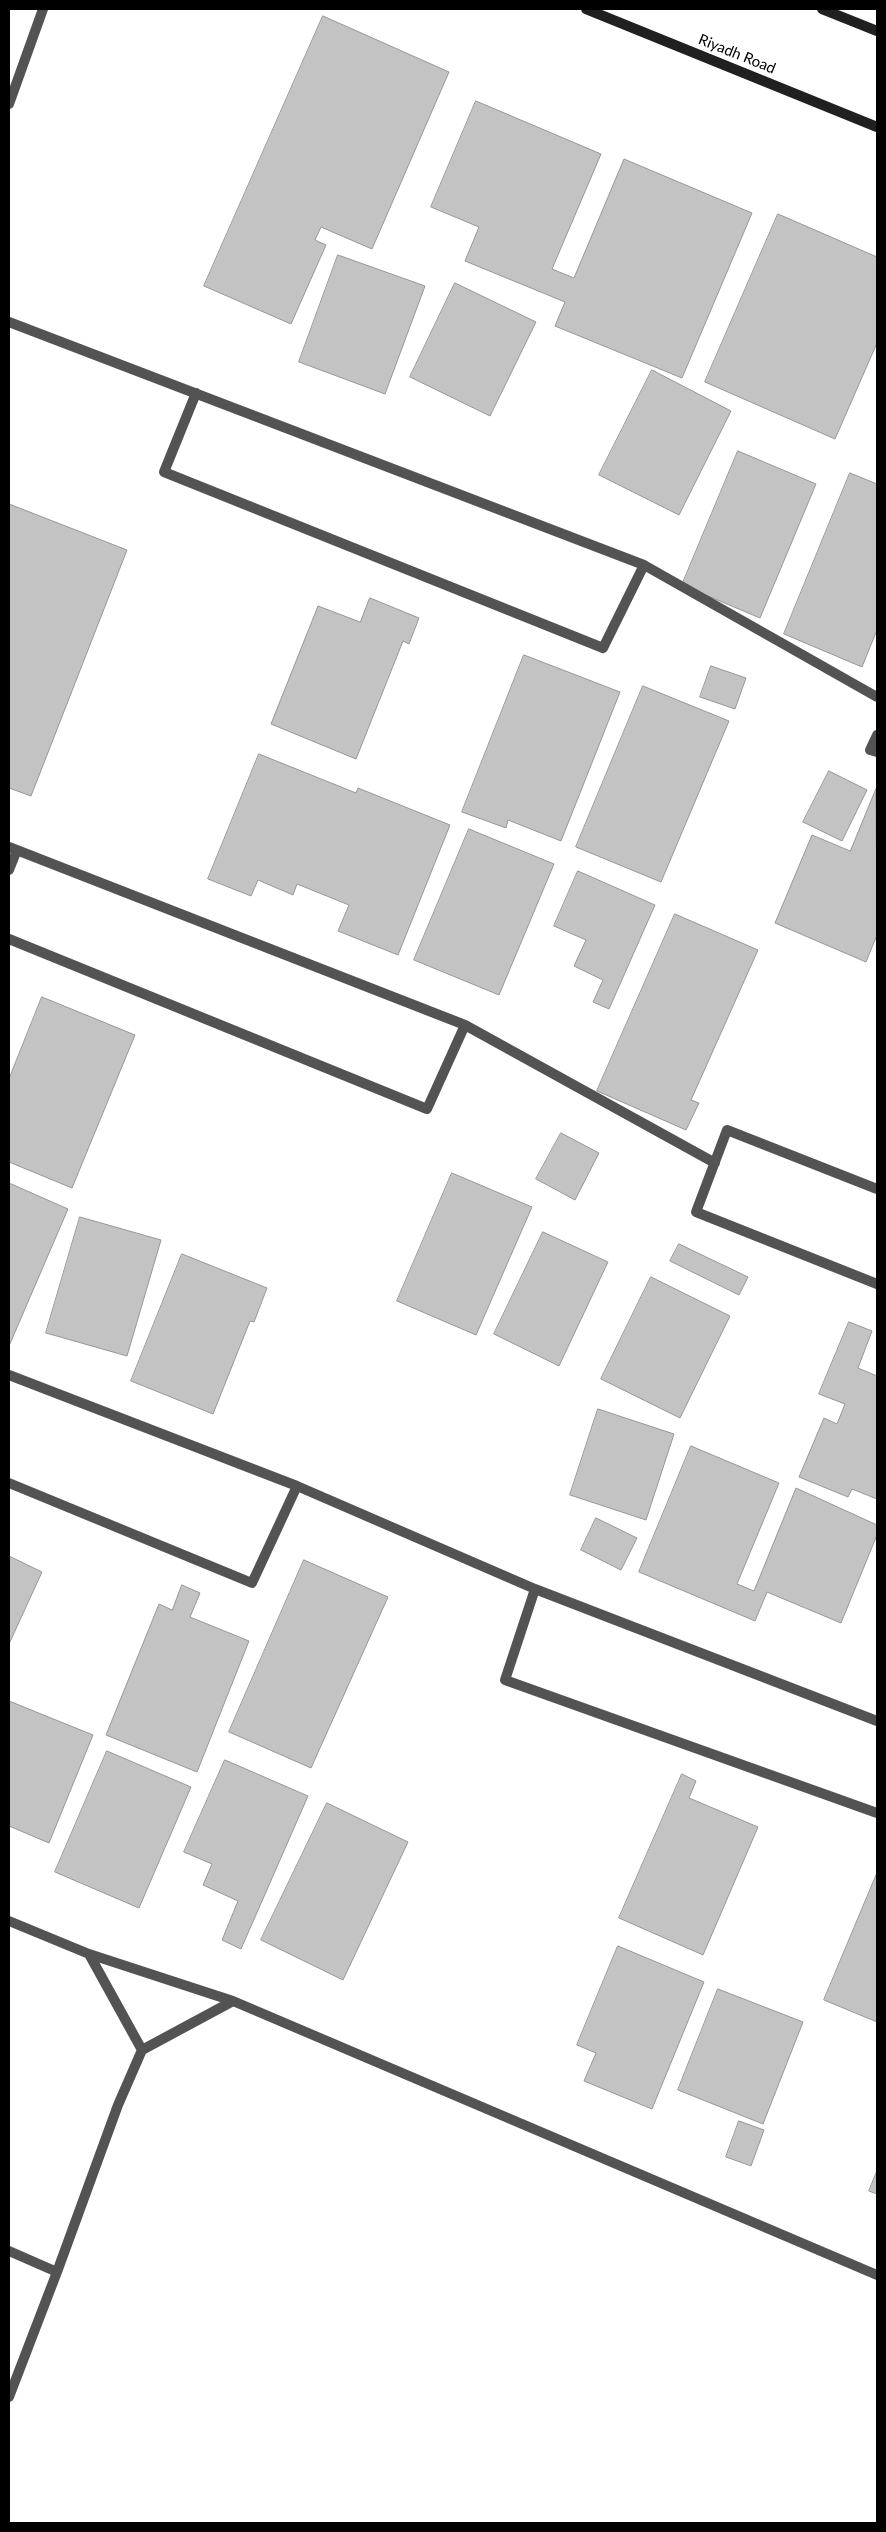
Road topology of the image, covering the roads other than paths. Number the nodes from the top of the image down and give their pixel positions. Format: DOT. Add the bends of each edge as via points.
graph roads {
  1 [pos="43,9"];
  2 [pos="586,9"];
  3 [pos="822,9"];
  4 [pos="877,31"];
  5 [pos="9,104"];
  6 [pos="877,127"];
  7 [pos="9,322"];
  8 [pos="196,393"];
  9 [pos="644,565"];
  10 [pos="877,697"];
  11 [pos="877,735"];
  12 [pos="877,752"];
  13 [pos="13,848"];
  14 [pos="9,870"];
  15 [pos="9,939"];
  16 [pos="465,1025"];
  17 [pos="715,1162"];
  18 [pos="877,1189"];
  19 [pos="877,1284"];
  20 [pos="9,1375"];
  21 [pos="9,1483"];
  22 [pos="297,1486"];
  23 [pos="536,1589"];
  24 [pos="877,1721"];
  25 [pos="877,1814"];
  26 [pos="9,1922"];
  27 [pos="89,1954"];
  28 [pos="233,2000"];
  29 [pos="142,2050"];
  30 [pos="9,2251"];
  31 [pos="57,2272"];
  32 [pos="877,2275"];
  33 [pos="9,2396"];
  1 -- 5 [label="street"];
  2 -- 6 [label="street, Riyadh Road"];
  3 -- 4 [label="street"];
  7 -- 8 [label="street"];
  8 -- 9 [label="street"];
  8 -- 9 [label="street" via="164,472 603,648"];
  9 -- 10 [label="street"];
  11 -- 12 [label="street" via="870,750"];
  13 -- 14 [label="street"];
  13 -- 16 [label="street"];
  15 -- 16 [label="street" via="427,1109"];
  16 -- 17 [label="street"];
  17 -- 18 [label="street" via="727,1130"];
  17 -- 19 [label="street" via="696,1212"];
  20 -- 22 [label="street"];
  21 -- 22 [label="street" via="252,1582"];
  22 -- 23 [label="street"];
  23 -- 24 [label="street"];
  23 -- 25 [label="street" via="505,1680"];
  26 -- 27 [label="street"];
  27 -- 28 [label="street"];
  27 -- 29 [label="street"];
  28 -- 29 [label="street"];
  28 -- 32 [label="street"];
  29 -- 31 [label="street" via="118,2105"];
  30 -- 31 [label="street"];
  31 -- 33 [label="street"];
}
